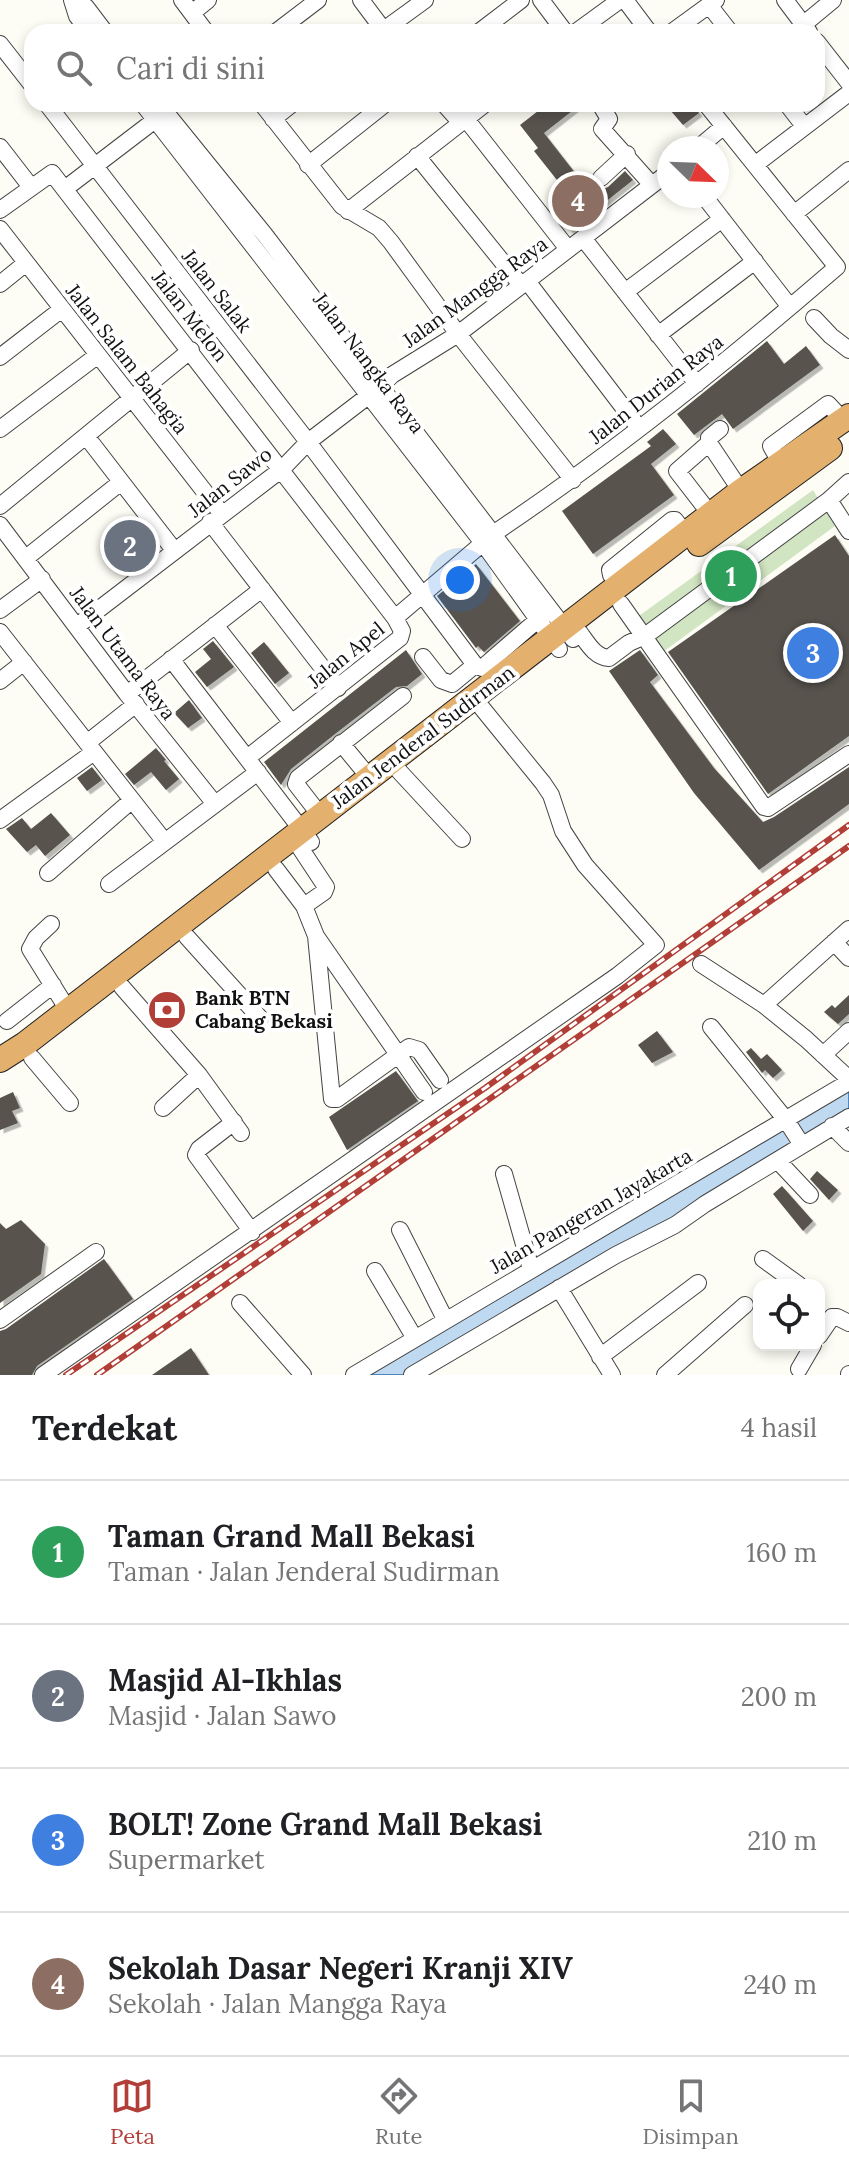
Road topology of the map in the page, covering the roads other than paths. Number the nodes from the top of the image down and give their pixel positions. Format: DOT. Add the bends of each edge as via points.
graph roads {
  1 [pos="208,0"];
  2 [pos="318,0"];
  3 [pos="361,0"];
  4 [pos="425,0"];
  5 [pos="521,0"];
  6 [pos="541,0"];
  7 [pos="622,0"];
  8 [pos="785,0"];
  9 [pos="833,0"];
  10 [pos="73,1"];
  11 [pos="712,3"];
  12 [pos="187,6"];
  13 [pos="83,24"];
  14 [pos="99,24"];
  15 [pos="200,24"];
  16 [pos="286,24"];
  17 [pos="378,24"];
  18 [pos="392,24"];
  19 [pos="490,24"];
  20 [pos="559,24"];
  21 [pos="588,24"];
  22 [pos="642,24"];
  23 [pos="683,24"];
  24 [pos="725,24"];
  25 [pos="803,24"];
  26 [pos="810,24"];
  27 [pos="0,44"];
  28 [pos="825,50"];
  29 [pos="846,71"];
  30 [pos="24,75"];
  31 [pos="849,93"];
  32 [pos="825,111"];
  33 [pos="53,112"];
  34 [pos="165,112"];
  35 [pos="167,112"];
  36 [pos="268,112"];
  37 [pos="282,112"];
  38 [pos="375,112"];
  39 [pos="453,112"];
  40 [pos="475,112"];
  41 [pos="605,112"];
  42 [pos="713,112"];
  43 [pos="793,112"];
  44 [pos="823,112"];
  45 [pos="273,119"];
  46 [pos="464,121"];
  47 [pos="724,126"];
  48 [pos="804,126"];
  49 [pos="712,136"];
  50 [pos="0,147"];
  51 [pos="627,154"];
  52 [pos="417,156"];
  53 [pos="94,164"];
  54 [pos="756,164"];
  55 [pos="308,165"];
  56 [pos="849,170"];
  57 [pos="601,178"];
  58 [pos="657,181"];
  59 [pos="652,185"];
  60 [pos="31,187"];
  61 [pos="66,188"];
  62 [pos="1,206"];
  63 [pos="713,208"];
  64 [pos="348,211"];
  65 [pos="794,214"];
  66 [pos="722,219"];
  67 [pos="0,229"];
  68 [pos="583,238"];
  69 [pos="568,249"];
  70 [pos="755,261"];
  71 [pos="26,263"];
  72 [pos="843,267"];
  73 [pos="524,283"];
  74 [pos="0,284"];
  75 [pos="625,292"];
  76 [pos="790,307"];
  77 [pos="62,309"];
  78 [pos="814,318"];
  79 [pos="458,334"];
  80 [pos="658,335"];
  81 [pos="191,350"];
  82 [pos="849,350"];
  83 [pos="98,355"];
  84 [pos="0,357"];
  85 [pos="697,384"];
  86 [pos="374,391"];
  87 [pos="132,399"];
  88 [pos="847,425"];
  89 [pos="639,428"];
  90 [pos="0,429"];
  91 [pos="720,429"];
  92 [pos="86,436"];
  93 [pos="308,442"];
  94 [pos="709,443"];
  95 [pos="282,469"];
  96 [pos="573,480"];
  97 [pos="121,482"];
  98 [pos="849,482"];
  99 [pos="741,491"];
  100 [pos="829,500"];
  101 [pos="0,506"];
  102 [pos="711,515"];
  103 [pos="216,518"];
  104 [pos="0,525"];
  105 [pos="849,531"];
  106 [pos="488,538"];
  107 [pos="174,550"];
  108 [pos="26,558"];
  109 [pos="42,579"];
  110 [pos="262,589"];
  111 [pos="422,594"];
  112 [pos="620,595"];
  113 [pos="0,610"];
  114 [pos="395,618"];
  115 [pos="215,625"];
  116 [pos="77,626"];
  117 [pos="559,631"];
  118 [pos="0,632"];
  119 [pos="645,636"];
  120 [pos="423,657"];
  121 [pos="171,659"];
  122 [pos="24,662"];
  123 [pos="483,672"];
  124 [pos="0,681"];
  125 [pos="338,688"];
  126 [pos="403,696"];
  127 [pos="132,699"];
  128 [pos="482,708"];
  129 [pos="292,723"];
  130 [pos="341,743"];
  131 [pos="90,748"];
  132 [pos="849,754"];
  133 [pos="247,758"];
  134 [pos="399,771"];
  135 [pos="258,772"];
  136 [pos="369,777"];
  137 [pos="131,801"];
  138 [pos="215,804"];
  139 [pos="0,820"];
  140 [pos="305,835"];
  141 [pos="462,839"];
  142 [pos="165,842"];
  143 [pos="276,869"];
  144 [pos="48,873"];
  145 [pos="109,884"];
  146 [pos="304,906"];
  147 [pos="51,924"];
  148 [pos="849,929"];
  149 [pos="316,936"];
  150 [pos="187,937"];
  151 [pos="834,942"];
  152 [pos="849,958"];
  153 [pos="701,964"];
  154 [pos="53,985"];
  155 [pos="122,987"];
  156 [pos="764,1005"];
  157 [pos="68,1010"];
  158 [pos="3,1017"];
  159 [pos="260,1018"];
  160 [pos="711,1027"];
  161 [pos="849,1031"];
  162 [pos="28,1051"];
  163 [pos="397,1054"];
  164 [pos="823,1055"];
  165 [pos="1,1062"];
  166 [pos="199,1075"];
  167 [pos="440,1080"];
  168 [pos="849,1081"];
  169 [pos="424,1092"];
  170 [pos="70,1103"];
  171 [pos="163,1108"];
  172 [pos="849,1117"];
  173 [pos="788,1123"];
  174 [pos="832,1126"];
  175 [pos="800,1143"];
  176 [pos="849,1143"];
  177 [pos="778,1161"];
  178 [pos="504,1174"];
  179 [pos="810,1195"];
  180 [pos="400,1230"];
  181 [pos="252,1232"];
  182 [pos="96,1252"];
  183 [pos="763,1259"];
  184 [pos="531,1269"];
  185 [pos="375,1271"];
  186 [pos="791,1279"];
  187 [pos="698,1283"];
  188 [pos="559,1288"];
  189 [pos="240,1303"];
  190 [pos="745,1305"];
  191 [pos="445,1319"];
  192 [pos="0,1320"];
  193 [pos="849,1323"];
  194 [pos="825,1326"];
  195 [pos="414,1337"];
  196 [pos="810,1351"];
  197 [pos="600,1357"];
  198 [pos="799,1369"];
  199 [pos="43,1375"];
  200 [pos="303,1375"];
  201 [pos="354,1375"];
  202 [pos="412,1375"];
  203 [pos="612,1375"];
  204 [pos="665,1375"];
  1 -- 12 [label="street"];
  2 -- 16 [label="street"];
  3 -- 17 [label="street"];
  4 -- 18 [label="street"];
  5 -- 19 [label="street"];
  6 -- 20 [label="street"];
  7 -- 21 [label="street"];
  7 -- 22 [label="street"];
  8 -- 25 [label="street"];
  9 -- 26 [label="street"];
  10 -- 13 [label="street"];
  10 -- 14 [label="street" via="86,7"];
  11 -- 23 [label="street"];
  11 -- 24 [label="street"];
  12 -- 15 [label="street"];
  27 -- 30 [label="street"];
  28 -- 29 [label="street"];
  31 -- 32 [label="street"];
  33 -- 53 [label="street, Jalan Salak"];
  34 -- 53 [label="street"];
  35 -- 86 [label="street, Jalan Nangka Raya"];
  36 -- 45 [label="street"];
  37 -- 45 [label="street"];
  38 -- 55 [label="street"];
  39 -- 46 [label="street"];
  40 -- 46 [label="street"];
  41 -- 51 [label="street" via="609,119 602,129"];
  42 -- 47 [label="street"];
  43 -- 48 [label="street"];
  44 -- 48 [label="street"];
  45 -- 55 [label="street"];
  46 -- 52 [label="street"];
  46 -- 69 [label="street"];
  47 -- 49 [label="street"];
  47 -- 54 [label="street"];
  48 -- 54 [label="street"];
  50 -- 60 [label="street"];
  51 -- 57 [label="street"];
  51 -- 59 [label="street"];
  52 -- 64 [label="street"];
  52 -- 73 [label="street"];
  53 -- 61 [label="street"];
  53 -- 93 [label="street, Jalan Salak"];
  54 -- 65 [label="street"];
  55 -- 64 [label="street"];
  56 -- 65 [label="street"];
  58 -- 59 [label="street, Jalan Mangga Raya"];
  59 -- 68 [label="street, Jalan Mangga Raya"];
  60 -- 61 [label="street" via="51,172"];
  60 -- 62 [label="street"];
  61 -- 81 [label="street, Jalan Melon"];
  63 -- 66 [label="street"];
  64 -- 79 [label="street" via="384,234"];
  65 -- 72 [label="street"];
  66 -- 70 [label="street"];
  66 -- 75 [label="street"];
  67 -- 71 [label="street, Jalan Salam Bahagia"];
  68 -- 69 [label="street, Jalan Mangga Raya"];
  68 -- 75 [label="street"];
  69 -- 73 [label="street, Jalan Mangga Raya"];
  70 -- 76 [label="street"];
  70 -- 80 [label="street"];
  71 -- 74 [label="street"];
  71 -- 77 [label="street, Jalan Salam Bahagia"];
  72 -- 76 [label="street, Jalan Durian Raya"];
  73 -- 79 [label="street, Jalan Mangga Raya"];
  73 -- 89 [label="street"];
  75 -- 80 [label="street"];
  76 -- 85 [label="street, Jalan Durian Raya"];
  77 -- 83 [label="street, Jalan Salam Bahagia"];
  77 -- 84 [label="street"];
  78 -- 82 [label="street"];
  79 -- 86 [label="street, Jalan Mangga Raya"];
  79 -- 96 [label="street"];
  80 -- 85 [label="street"];
  81 -- 87 [label="street"];
  81 -- 95 [label="street, Jalan Melon"];
  83 -- 87 [label="street, Jalan Salam Bahagia"];
  83 -- 90 [label="street"];
  85 -- 89 [label="street, Jalan Durian Raya"];
  86 -- 93 [label="street, Jalan Sawo"];
  86 -- 106 [label="street, Jalan Nangka Raya"];
  87 -- 92 [label="street"];
  87 -- 103 [label="street, Jalan Salam Bahagia"];
  88 -- 99 [label="highway, Jalan Jenderal Sudirman" via="780,462"];
  88 -- 112 [label="highway, Jalan Jenderal Sudirman"];
  89 -- 96 [label="street, Jalan Durian Raya"];
  91 -- 94 [label="street"];
  92 -- 97 [label="street"];
  92 -- 101 [label="street"];
  93 -- 95 [label="street, Jalan Sawo"];
  93 -- 111 [label="street, Jalan Salak"];
  94 -- 99 [label="street"];
  94 -- 102 [label="street" via="677,471"];
  95 -- 103 [label="street, Jalan Sawo"];
  95 -- 114 [label="street, Jalan Melon"];
  96 -- 106 [label="street, Jalan Durian Raya"];
  97 -- 107 [label="street"];
  97 -- 108 [label="street"];
  98 -- 100 [label="street"];
  99 -- 102 [label="highway, Jalan Jenderal Sudirman"];
  100 -- 105 [label="street"];
  100 -- 119 [label="street"];
  102 -- 112 [label="highway, Jalan Jenderal Sudirman"];
  103 -- 107 [label="street, Jalan Sawo"];
  103 -- 110 [label="street, Jalan Salam Bahagia"];
  104 -- 108 [label="street, Jalan Utama Raya"];
  106 -- 111 [label="street, Jalan Apel"];
  106 -- 117 [label="street, Jalan Nangka Raya"];
  107 -- 116 [label="street, Jalan Sawo"];
  108 -- 109 [label="street, Jalan Utama Raya"];
  109 -- 113 [label="street"];
  109 -- 116 [label="street, Jalan Utama Raya"];
  110 -- 115 [label="street"];
  110 -- 125 [label="street, Jalan Salam Bahagia"];
  111 -- 114 [label="street, Jalan Apel"];
  111 -- 123 [label="street, Jalan Salak"];
  112 -- 117 [label="highway, Jalan Jenderal Sudirman"];
  112 -- 119 [label="street"];
  114 -- 125 [label="street, Jalan Apel" via="402,636"];
  115 -- 121 [label="street"];
  115 -- 129 [label="street"];
  116 -- 127 [label="street, Jalan Utama Raya"];
  117 -- 119 [label="street, Jalan Nangka Raya" via="606,658"];
  117 -- 123 [label="highway, Jalan Jenderal Sudirman"];
  117 -- 128 [label="highway, Jalan Jenderal Sudirman"];
  118 -- 122 [label="street"];
  119 -- 132 [label="street" via="764,807"];
  120 -- 123 [label="street" via="441,680 452,684"];
  121 -- 127 [label="street"];
  121 -- 133 [label="street"];
  122 -- 124 [label="street"];
  122 -- 131 [label="street"];
  123 -- 136 [label="highway, Jalan Jenderal Sudirman"];
  125 -- 129 [label="street, Jalan Apel"];
  126 -- 130 [label="street"];
  127 -- 131 [label="street"];
  127 -- 138 [label="street, Jalan Utama Raya"];
  128 -- 134 [label="highway, Jalan Jenderal Sudirman"];
  128 -- 181 [label="street" via="551,795 563,831 585,865 656,945"];
  129 -- 133 [label="street, Jalan Apel"];
  130 -- 136 [label="street"];
  130 -- 140 [label="street" via="296,781"];
  131 -- 137 [label="street"];
  131 -- 139 [label="street"];
  133 -- 135 [label="street"];
  134 -- 140 [label="highway, Jalan Jenderal Sudirman"];
  134 -- 141 [label="street"];
  135 -- 138 [label="street"];
  135 -- 140 [label="street"];
  136 -- 140 [label="highway, Jalan Jenderal Sudirman"];
  137 -- 142 [label="street"];
  137 -- 144 [label="street"];
  138 -- 142 [label="street"];
  140 -- 143 [label="highway, Jalan Jenderal Sudirman"];
  140 -- 146 [label="street" via="326,887"];
  140 -- 157 [label="highway, Jalan Jenderal Sudirman"];
  142 -- 145 [label="street"];
  143 -- 146 [label="street"];
  143 -- 150 [label="highway, Jalan Jenderal Sudirman"];
  146 -- 149 [label="street"];
  147 -- 154 [label="street" via="30,949"];
  148 -- 151 [label="street"];
  149 -- 163 [label="street"];
  149 -- 163 [label="street" via="330,1096 337,1099"];
  150 -- 155 [label="highway, Jalan Jenderal Sudirman"];
  150 -- 159 [label="street"];
  151 -- 152 [label="street"];
  151 -- 156 [label="street"];
  153 -- 156 [label="street"];
  154 -- 157 [label="street"];
  154 -- 158 [label="street"];
  155 -- 162 [label="highway, Jalan Jenderal Sudirman"];
  155 -- 166 [label="street"];
  156 -- 164 [label="street"];
  157 -- 162 [label="highway, Jalan Jenderal Sudirman"];
  158 -- 162 [label="street"];
  160 -- 173 [label="street"];
  161 -- 164 [label="street"];
  162 -- 165 [label="highway, Jalan Jenderal Sudirman"];
  162 -- 170 [label="street"];
  163 -- 167 [label="street" via="409,1047 419,1050"];
  163 -- 169 [label="street"];
  164 -- 168 [label="street"];
  166 -- 171 [label="street"];
  166 -- 181 [label="street" via="238,1128 196,1155"];
  168 -- 173 [label="street, Jalan Pangeran Jayakarta"];
  172 -- 174 [label="street"];
  173 -- 175 [label="street"];
  173 -- 184 [label="street, Jalan Pangeran Jayakarta"];
  174 -- 175 [label="street"];
  174 -- 176 [label="street"];
  175 -- 177 [label="street"];
  177 -- 179 [label="street"];
  177 -- 188 [label="street"];
  178 -- 184 [label="street"];
  180 -- 191 [label="street"];
  181 -- 199 [label="street"];
  182 -- 192 [label="street"];
  183 -- 186 [label="street"];
  184 -- 191 [label="street, Jalan Pangeran Jayakarta"];
  185 -- 195 [label="street"];
  187 -- 197 [label="street"];
  188 -- 197 [label="street"];
  188 -- 202 [label="street"];
  189 -- 200 [label="street"];
  190 -- 204 [label="street"];
  191 -- 195 [label="street, Jalan Pangeran Jayakarta"];
  193 -- 194 [label="street" via="837,1317"];
  195 -- 201 [label="street, Jalan Pangeran Jayakarta"];
  196 -- 198 [label="street"];
  197 -- 203 [label="street"];
}
